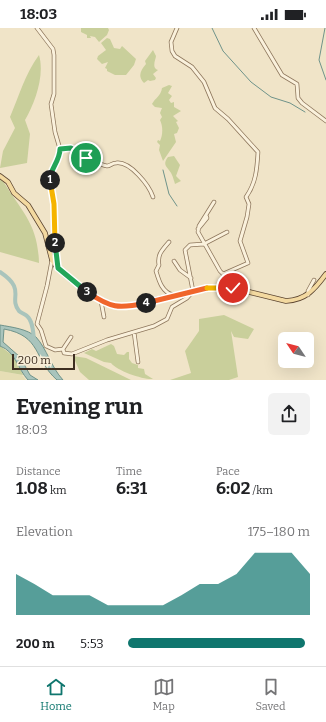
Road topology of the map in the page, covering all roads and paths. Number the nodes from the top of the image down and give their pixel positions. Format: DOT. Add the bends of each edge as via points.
graph roads {
  1 [pos="37,28"];
  2 [pos="177,28"];
  3 [pos="254,28"];
  4 [pos="326,121"];
  5 [pos="60,149"];
  6 [pos="0,176"];
  7 [pos="153,197"];
  8 [pos="214,202"];
  9 [pos="227,232"];
  10 [pos="169,242"];
  11 [pos="204,244"];
  12 [pos="52,260"];
  13 [pos="174,261"];
  14 [pos="58,268"];
  15 [pos="223,274"];
  16 [pos="326,274"];
  17 [pos="191,278"];
  18 [pos="314,280"];
  19 [pos="233,288"];
  20 [pos="193,291"];
  21 [pos="176,295"];
  22 [pos="308,295"];
  23 [pos="101,301"];
  24 [pos="104,316"];
  25 [pos="134,332"];
  26 [pos="71,337"];
  27 [pos="63,349"];
  28 [pos="138,362"];
  1 -- 5 [label="street" via="53,48 52,104"];
  2 -- 15 [label="street" via="171,42 174,54 192,67 204,82 215,108 258,152 252,189 246,196 249,204 240,241 248,263"];
  3 -- 4 [label="street" via="282,75 297,84 298,98"];
  5 -- 7 [label="street" via="71,148 86,158 106,166 116,162 124,164 144,181"];
  5 -- 14 [label="street" via="57,163 50,176"];
  6 -- 12 [label="main road" via="28,205 45,233"];
  8 -- 11 [label="street" via="198,229"];
  9 -- 11 [label="street"];
  10 -- 21 [label="street" via="159,254 156,271 165,292"];
  11 -- 15 [label="street"];
  11 -- 17 [label="street" via="190,245 185,250"];
  12 -- 14 [label="main road"];
  12 -- 27 [label="street" via="36,324 46,346 55,350"];
  13 -- 17 [label="street" via="180,270"];
  14 -- 23 [label="main road"];
  15 -- 19 [label="street"];
  16 -- 22 [label="main road"];
  17 -- 20 [label="street"];
  18 -- 22 [label="street"];
  19 -- 20 [label="main road" via="210,287"];
  19 -- 22 [label="main road" via="286,301"];
  20 -- 21 [label="main road"];
  20 -- 25 [label="street" via="172,307 166,320"];
  21 -- 23 [label="main road" via="124,307 112,306"];
  23 -- 24 [label="street"];
  25 -- 27 [label="street" via="72,354 64,353"];
  25 -- 28 [label="street"];
  26 -- 27 [label="street"];
}
